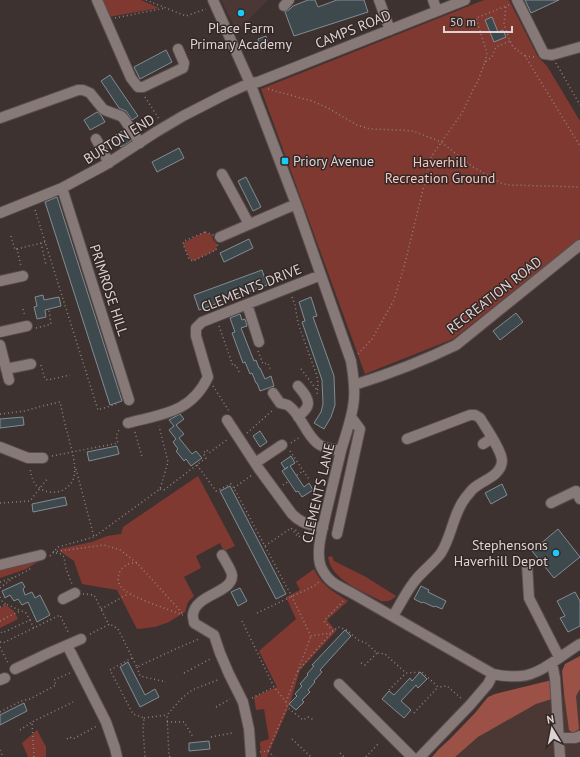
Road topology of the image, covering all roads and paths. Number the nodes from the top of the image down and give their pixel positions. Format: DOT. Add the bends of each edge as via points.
graph roads {
  1 [pos="97,0"];
  2 [pos="146,0"];
  3 [pos="379,0"];
  4 [pos="433,0"];
  5 [pos="465,0"];
  6 [pos="517,0"];
  7 [pos="214,3"];
  8 [pos="506,6"];
  9 [pos="166,8"];
  10 [pos="437,11"];
  11 [pos="106,20"];
  12 [pos="390,30"];
  13 [pos="510,41"];
  14 [pos="580,47"];
  15 [pos="178,48"];
  16 [pos="552,55"];
  17 [pos="485,62"];
  18 [pos="254,83"];
  19 [pos="138,86"];
  20 [pos="580,105"];
  21 [pos="0,118"];
  22 [pos="164,127"];
  23 [pos="96,139"];
  24 [pos="442,142"];
  25 [pos="140,143"];
  26 [pos="580,146"];
  27 [pos="109,163"];
  28 [pos="222,174"];
  29 [pos="580,187"];
  30 [pos="62,188"];
  31 [pos="32,200"];
  32 [pos="296,204"];
  33 [pos="0,213"];
  34 [pos="249,224"];
  35 [pos="11,236"];
  36 [pos="220,237"];
  37 [pos="45,242"];
  38 [pos="41,243"];
  39 [pos="580,245"];
  40 [pos="17,249"];
  41 [pos="46,265"];
  42 [pos="23,276"];
  43 [pos="321,276"];
  44 [pos="0,281"];
  45 [pos="289,288"];
  46 [pos="247,304"];
  47 [pos="23,309"];
  48 [pos="49,310"];
  49 [pos="215,317"];
  50 [pos="27,326"];
  51 [pos="0,332"];
  52 [pos="259,342"];
  53 [pos="0,345"];
  54 [pos="351,361"];
  55 [pos="31,364"];
  56 [pos="6,369"];
  57 [pos="301,369"];
  58 [pos="271,371"];
  59 [pos="239,372"];
  60 [pos="9,380"];
  61 [pos="354,385"];
  62 [pos="298,386"];
  63 [pos="317,390"];
  64 [pos="216,392"];
  65 [pos="273,393"];
  66 [pos="316,396"];
  67 [pos="129,400"];
  68 [pos="280,403"];
  69 [pos="0,414"];
  70 [pos="296,414"];
  71 [pos="157,416"];
  72 [pos="351,417"];
  73 [pos="227,420"];
  74 [pos="131,423"];
  75 [pos="238,436"];
  76 [pos="406,440"];
  77 [pos="284,446"];
  78 [pos="0,447"];
  79 [pos="341,451"];
  80 [pos="72,453"];
  81 [pos="142,457"];
  82 [pos="28,458"];
  83 [pos="43,458"];
  84 [pos="255,463"];
  85 [pos="197,465"];
  86 [pos="75,467"];
  87 [pos="303,470"];
  88 [pos="297,475"];
  89 [pos="47,479"];
  90 [pos="247,479"];
  91 [pos="310,481"];
  92 [pos="40,488"];
  93 [pos="234,488"];
  94 [pos="160,489"];
  95 [pos="580,499"];
  96 [pos="0,503"];
  97 [pos="551,503"];
  98 [pos="293,526"];
  99 [pos="322,528"];
  100 [pos="337,534"];
  101 [pos="94,537"];
  102 [pos="265,546"];
  103 [pos="53,552"];
  104 [pos="222,555"];
  105 [pos="45,556"];
  106 [pos="137,563"];
  107 [pos="527,564"];
  108 [pos="0,566"];
  109 [pos="327,576"];
  110 [pos="15,577"];
  111 [pos="0,588"];
  112 [pos="75,593"];
  113 [pos="128,594"];
  114 [pos="0,597"];
  115 [pos="292,597"];
  116 [pos="63,599"];
  117 [pos="342,602"];
  118 [pos="6,604"];
  119 [pos="0,607"];
  120 [pos="101,609"];
  121 [pos="20,611"];
  122 [pos="257,613"];
  123 [pos="393,616"];
  124 [pos="30,620"];
  125 [pos="0,621"];
  126 [pos="242,621"];
  127 [pos="34,629"];
  128 [pos="0,630"];
  129 [pos="333,631"];
  130 [pos="331,633"];
  131 [pos="311,636"];
  132 [pos="199,639"];
  133 [pos="0,642"];
  134 [pos="74,642"];
  135 [pos="580,644"];
  136 [pos="0,647"];
  137 [pos="220,653"];
  138 [pos="377,653"];
  139 [pos="132,658"];
  140 [pos="555,660"];
  141 [pos="361,663"];
  142 [pos="12,667"];
  143 [pos="137,667"];
  144 [pos="79,668"];
  145 [pos="298,671"];
  146 [pos="184,673"];
  147 [pos="406,673"];
  148 [pos="493,674"];
  149 [pos="220,679"];
  150 [pos="166,682"];
  151 [pos="339,684"];
  152 [pos="274,687"];
  153 [pos="438,687"];
  154 [pos="389,690"];
  155 [pos="241,698"];
  156 [pos="73,702"];
  157 [pos="286,702"];
  158 [pos="470,705"];
  159 [pos="216,707"];
  160 [pos="287,707"];
  161 [pos="0,712"];
  162 [pos="414,712"];
  163 [pos="167,715"];
  164 [pos="144,718"];
  165 [pos="314,720"];
  166 [pos="32,722"];
  167 [pos="106,722"];
  168 [pos="167,722"];
  169 [pos="20,730"];
  170 [pos="232,733"];
  171 [pos="580,736"];
  172 [pos="193,737"];
  173 [pos="211,737"];
  174 [pos="559,738"];
  175 [pos="67,739"];
  176 [pos="292,739"];
  177 [pos="378,744"];
  178 [pos="0,750"];
  179 [pos="268,751"];
  180 [pos="340,753"];
  181 [pos="251,755"];
  182 [pos="309,756"];
  183 [pos="3,757"];
  184 [pos="34,757"];
  185 [pos="117,757"];
  186 [pos="145,757"];
  187 [pos="170,757"];
  188 [pos="274,757"];
  189 [pos="344,757"];
  190 [pos="366,757"];
  191 [pos="412,757"];
  192 [pos="420,757"];
  193 [pos="560,757"];
  1 -- 11 [label="street"];
  2 -- 9 [label="path"];
  3 -- 12 [label="street"];
  4 -- 10 [label="street"];
  5 -- 10 [label="street, CAMPS ROAD"];
  6 -- 8 [label="path"];
  6 -- 16 [label="street" via="544,54"];
  7 -- 9 [label="path" via="186,16"];
  7 -- 18 [label="street, CLEMENTS LANE"];
  8 -- 13 [label="path" via="504,24"];
  8 -- 17 [label="path" via="476,18 486,53"];
  9 -- 11 [label="path"];
  10 -- 12 [label="street, CAMPS ROAD"];
  11 -- 19 [label="street" via="131,78"];
  12 -- 18 [label="street, CAMPS ROAD"];
  13 -- 17 [label="path" via="496,47 492,57"];
  13 -- 26 [label="path" via="525,56"];
  14 -- 16 [label="street"];
  15 -- 19 [label="street" via="184,63 183,68 144,87"];
  16 -- 20 [label="path"];
  17 -- 24 [label="path" via="462,113"];
  18 -- 22 [label="street, BURTON END" via="226,94"];
  18 -- 24 [label="path" via="312,101 357,125 413,131"];
  18 -- 32 [label="street, CLEMENTS LANE"];
  19 -- 22 [label="path"];
  21 -- 25 [label="street" via="83,90 103,109 121,116"];
  22 -- 25 [label="street, BURTON END"];
  23 -- 27 [label="street"];
  24 -- 29 [label="path" via="473,167 501,183"];
  24 -- 54 [label="path" via="428,169 394,300 372,339"];
  25 -- 27 [label="street, BURTON END"];
  27 -- 30 [label="street, BURTON END"];
  28 -- 34 [label="street"];
  30 -- 31 [label="street, BURTON END"];
  30 -- 67 [label="street, PRIMROSE HILL"];
  31 -- 33 [label="street, BURTON END"];
  31 -- 37 [label="path"];
  32 -- 34 [label="street"];
  32 -- 43 [label="street, CLEMENTS LANE"];
  34 -- 36 [label="street"];
  35 -- 40 [label="path" via="15,250"];
  36 -- 36 [label="path" via="216,250 193,261 183,244 184,241 205,232"];
  37 -- 38 [label="path"];
  37 -- 67 [label="path" via="98,410"];
  38 -- 40 [label="path"];
  38 -- 41 [label="path"];
  39 -- 61 [label="street, RECREATION ROAD" via="456,344"];
  40 -- 42 [label="path"];
  42 -- 44 [label="street"];
  43 -- 45 [label="street, CLEMENTS DRIVE"];
  43 -- 54 [label="street, CLEMENTS LANE"];
  45 -- 46 [label="street, CLEMENTS DRIVE"];
  45 -- 63 [label="path" via="298,323 318,376"];
  46 -- 49 [label="street, CLEMENTS DRIVE"];
  46 -- 52 [label="street"];
  47 -- 50 [label="path"];
  48 -- 50 [label="path" via="51,324 28,330"];
  49 -- 59 [label="path" via="233,366 236,365"];
  49 -- 71 [label="street, CLEMENTS DRIVE" via="202,322 196,328 208,377 204,385 196,396 179,409"];
  50 -- 51 [label="street"];
  52 -- 58 [label="path" via="255,344 263,364 268,363"];
  53 -- 56 [label="street"];
  54 -- 61 [label="street, CLEMENTS LANE"];
  55 -- 56 [label="street"];
  56 -- 60 [label="street"];
  57 -- 63 [label="path"];
  61 -- 72 [label="street, CLEMENTS LANE"];
  62 -- 70 [label="street" via="307,398 308,406"];
  63 -- 66 [label="path"];
  64 -- 73 [label="path" via="230,414"];
  65 -- 68 [label="street"];
  68 -- 70 [label="street" via="288,405"];
  68 -- 75 [label="path"];
  69 -- 80 [label="path" via="60,402"];
  70 -- 79 [label="street" via="316,443 324,448"];
  71 -- 74 [label="street, CLEMENTS DRIVE"];
  71 -- 94 [label="path" via="168,462"];
  72 -- 79 [label="street, CLEMENTS LANE"];
  72 -- 100 [label="street" via="360,429"];
  73 -- 75 [label="street"];
  74 -- 80 [label="path" via="123,425 119,430 116,436 118,443"];
  74 -- 81 [label="path"];
  75 -- 84 [label="street"];
  75 -- 85 [label="path" via="209,453 207,450 203,453 206,458"];
  76 -- 123 [label="street" via="475,415 480,418 487,441 501,453 502,460 496,474 474,488 465,499 458,510 442,552 414,581"];
  77 -- 84 [label="street"];
  77 -- 87 [label="path"];
  78 -- 82 [label="street"];
  79 -- 99 [label="street, CLEMENTS LANE"];
  80 -- 83 [label="path"];
  80 -- 86 [label="path"];
  82 -- 83 [label="street"];
  82 -- 92 [label="path" via="34,482"];
  84 -- 99 [label="street" via="298,520"];
  85 -- 93 [label="path" via="216,491 231,484"];
  85 -- 94 [label="path" via="164,490"];
  86 -- 92 [label="path" via="73,480 66,489 54,493"];
  86 -- 101 [label="path"];
  87 -- 88 [label="path"];
  87 -- 91 [label="path"];
  89 -- 92 [label="path"];
  90 -- 93 [label="path"];
  92 -- 96 [label="path" via="30,501"];
  93 -- 102 [label="path"];
  94 -- 101 [label="path"];
  95 -- 97 [label="street" via="576,491"];
  98 -- 102 [label="path" via="300,536 298,537 291,528"];
  99 -- 109 [label="street, CLEMENTS LANE" via="318,552 321,566"];
  101 -- 103 [label="path" via="58,547"];
  102 -- 115 [label="path"];
  103 -- 105 [label="path"];
  103 -- 106 [label="path" via="104,545 120,550"];
  104 -- 137 [label="street" via="230,569 230,581 199,602 193,613 194,623 214,635"];
  105 -- 108 [label="street"];
  106 -- 113 [label="path" via="126,564 119,571 118,581"];
  106 -- 113 [label="path" via="185,616"];
  107 -- 140 [label="street" via="529,598"];
  109 -- 115 [label="path"];
  109 -- 123 [label="street, CLEMENTS LANE" via="332,583"];
  110 -- 111 [label="path"];
  112 -- 116 [label="street"];
  113 -- 120 [label="path"];
  114 -- 118 [label="path"];
  115 -- 122 [label="path"];
  115 -- 131 [label="path"];
  117 -- 129 [label="path" via="324,621"];
  118 -- 119 [label="path"];
  118 -- 121 [label="path"];
  121 -- 124 [label="path" via="26,613"];
  121 -- 125 [label="path"];
  123 -- 148 [label="street, CLEMENTS LANE"];
  124 -- 127 [label="path"];
  124 -- 128 [label="path" via="2,633"];
  126 -- 152 [label="path"];
  127 -- 133 [label="path" via="3,643"];
  127 -- 134 [label="path" via="60,615"];
  129 -- 130 [label="path"];
  129 -- 138 [label="path" via="338,627 347,630"];
  130 -- 131 [label="path"];
  130 -- 145 [label="path"];
  131 -- 145 [label="path"];
  132 -- 143 [label="path"];
  134 -- 139 [label="path" via="110,624 118,629"];
  134 -- 142 [label="street"];
  134 -- 144 [label="street"];
  135 -- 140 [label="street"];
  136 -- 142 [label="path"];
  137 -- 146 [label="path"];
  137 -- 155 [label="street"];
  138 -- 141 [label="path" via="365,665"];
  138 -- 147 [label="path" via="385,654"];
  139 -- 143 [label="path"];
  139 -- 164 [label="path" via="110,670 133,714"];
  140 -- 148 [label="street" via="534,673 522,676"];
  140 -- 174 [label="street"];
  143 -- 150 [label="path" via="140,676"];
  144 -- 161 [label="path" via="54,680 56,685"];
  144 -- 167 [label="street"];
  145 -- 157 [label="path"];
  147 -- 153 [label="path" via="422,672"];
  147 -- 154 [label="path"];
  148 -- 158 [label="street"];
  149 -- 163 [label="path" via="192,690"];
  151 -- 191 [label="street"];
  152 -- 155 [label="path"];
  152 -- 157 [label="path"];
  153 -- 158 [label="path" via="446,686"];
  153 -- 162 [label="path"];
  155 -- 159 [label="path"];
  155 -- 181 [label="street" via="249,729"];
  156 -- 166 [label="path"];
  157 -- 160 [label="path"];
  158 -- 192 [label="street"];
  160 -- 165 [label="path" via="303,720 308,717"];
  160 -- 179 [label="path"];
  163 -- 164 [label="path"];
  163 -- 168 [label="path"];
  164 -- 186 [label="path"];
  166 -- 169 [label="path"];
  166 -- 184 [label="path"];
  167 -- 175 [label="path"];
  167 -- 185 [label="street"];
  168 -- 172 [label="path" via="184,722"];
  168 -- 187 [label="path"];
  170 -- 173 [label="path"];
  171 -- 174 [label="street"];
  174 -- 193 [label="street"];
  176 -- 182 [label="path"];
  177 -- 190 [label="path"];
  178 -- 183 [label="path"];
  179 -- 181 [label="path"];
  179 -- 188 [label="path"];
  180 -- 189 [label="path"];
}
